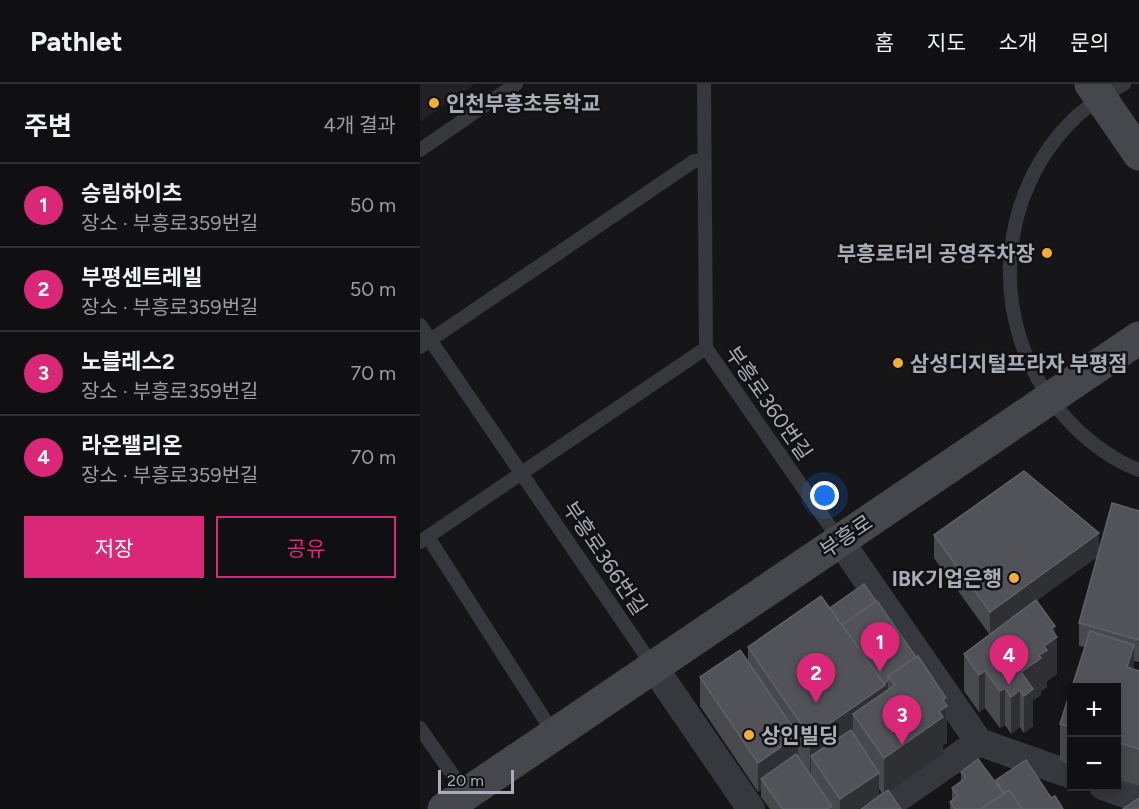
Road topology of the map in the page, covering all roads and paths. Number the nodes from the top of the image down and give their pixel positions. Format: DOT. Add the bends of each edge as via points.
graph roads {
  1 [pos="516,84"];
  2 [pos="704,84"];
  3 [pos="1105,88"];
  4 [pos="420,150"];
  5 [pos="1139,154"];
  6 [pos="705,161"];
  7 [pos="420,325"];
  8 [pos="1139,339"];
  9 [pos="425,343"];
  10 [pos="706,348"];
  11 [pos="1050,399"];
  12 [pos="1139,470"];
  13 [pos="521,473"];
  14 [pos="424,539"];
  15 [pos="840,541"];
  16 [pos="653,666"];
  17 [pos="420,728"];
  18 [pos="554,734"];
  19 [pos="979,742"];
  20 [pos="1067,774"];
  21 [pos="1117,791"];
  22 [pos="1139,799"];
  23 [pos="455,801"];
  24 [pos="891,802"];
  25 [pos="751,809"];
  1 -- 4 [label="lane"];
  2 -- 6 [label="lane, 부흥로360번길"];
  3 -- 5 [label="main road"];
  3 -- 11 [label="lane" via="1042,159 1029,184 1012,238 1010,267 1015,323 1035,375"];
  6 -- 9 [label="lane" via="694,161"];
  6 -- 10 [label="lane, 부흥로360번길"];
  7 -- 9 [label="lane, 부흥로366번길"];
  8 -- 11 [label="main road, 부흥로"];
  9 -- 13 [label="lane, 부흥로366번길"];
  10 -- 13 [label="lane, 부흥로360번길"];
  10 -- 15 [label="lane, 부흥로360번길"];
  11 -- 12 [label="lane" via="1088,439"];
  11 -- 15 [label="main road, 부흥로"];
  13 -- 14 [label="lane"];
  13 -- 16 [label="lane, 부흥로366번길"];
  14 -- 18 [label="lane"];
  15 -- 16 [label="main road, 부흥로"];
  15 -- 19 [label="street"];
  16 -- 18 [label="main road, 부흥로"];
  16 -- 25 [label="street"];
  17 -- 23 [label="lane, 부흥로"];
  18 -- 23 [label="main road, 부흥로"];
  19 -- 20 [label="street"];
  19 -- 24 [label="street"];
  21 -- 22 [label="street"];
}
